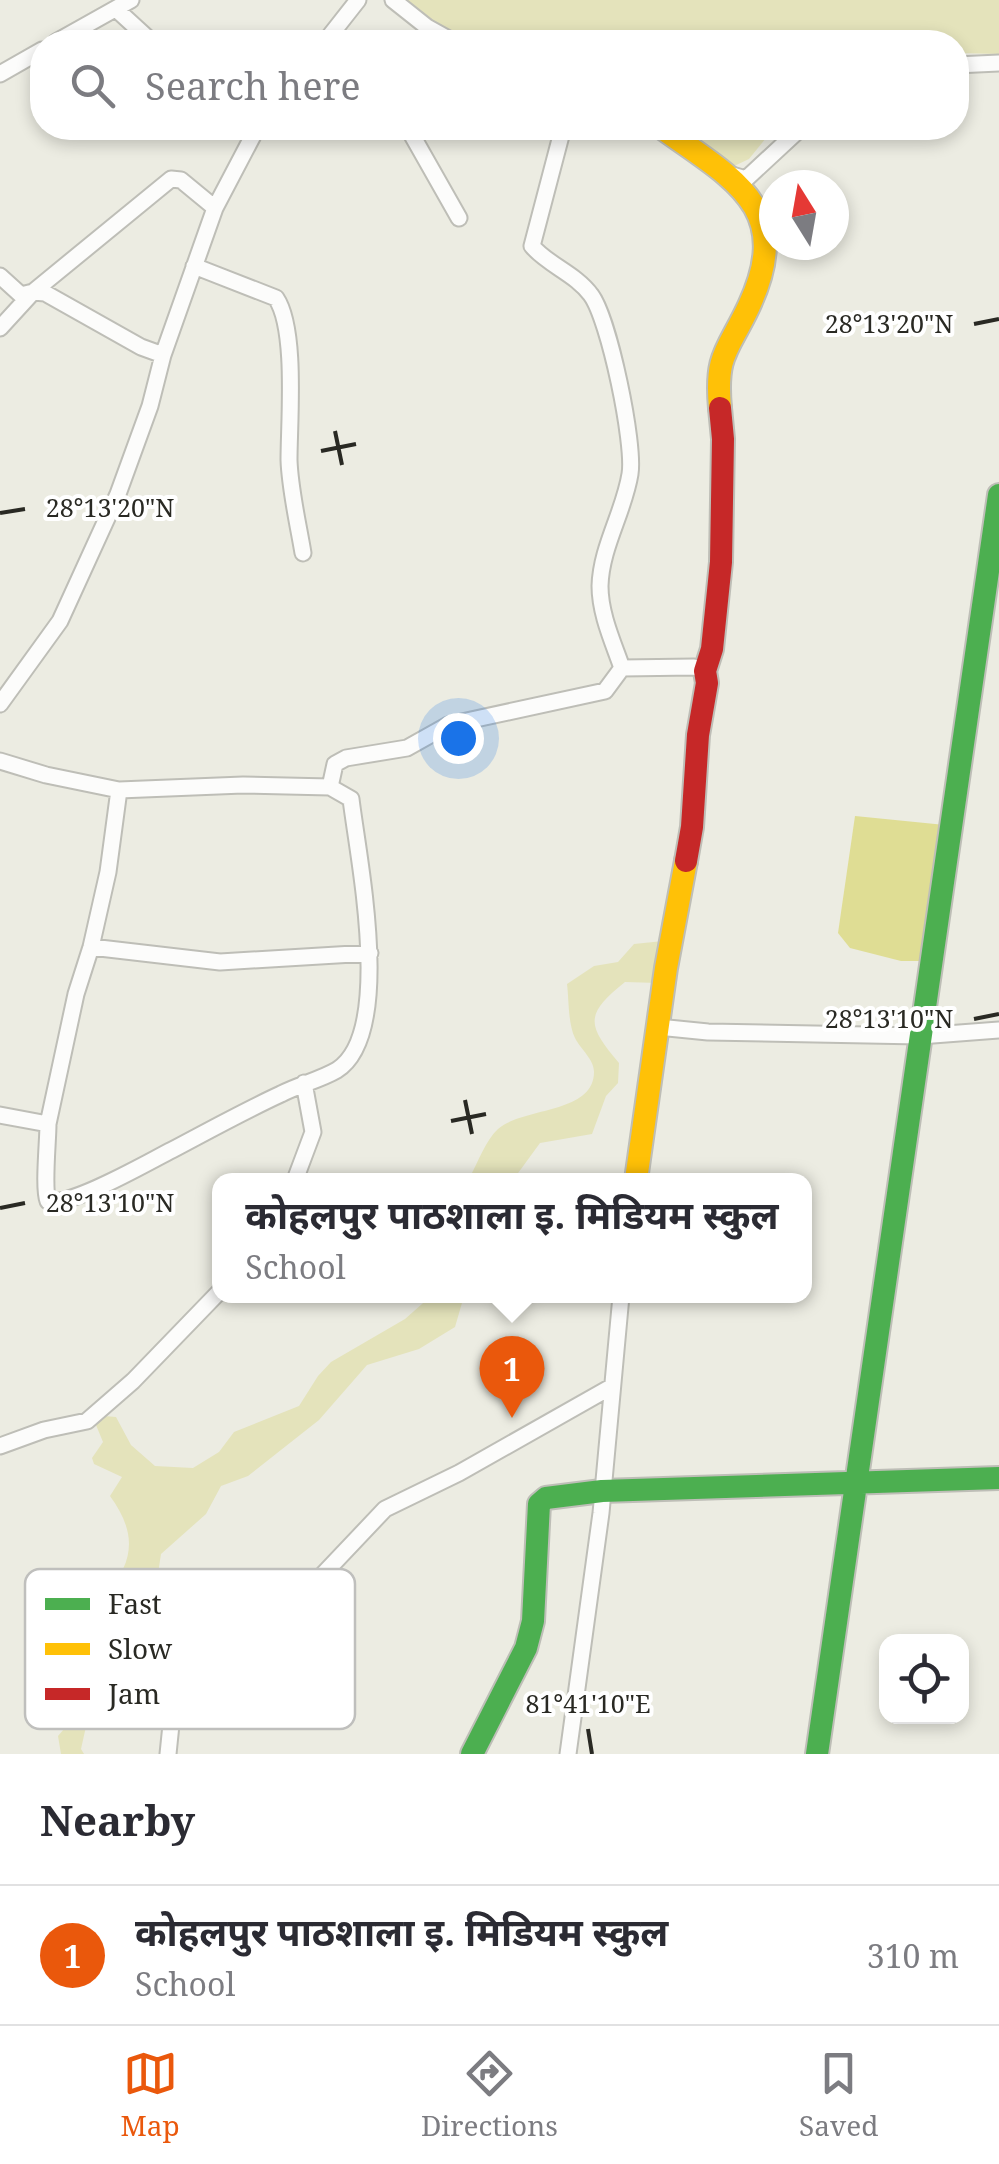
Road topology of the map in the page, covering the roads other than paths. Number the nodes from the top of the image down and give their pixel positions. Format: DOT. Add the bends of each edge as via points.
graph roads {
  1 [pos="131,0"];
  2 [pos="358,0"];
  3 [pos="393,0"];
  4 [pos="116,9"];
  5 [pos="78,30"];
  6 [pos="139,30"];
  7 [pos="335,30"];
  8 [pos="437,30"];
  9 [pos="30,57"];
  10 [pos="999,63"];
  11 [pos="969,64"];
  12 [pos="0,74"];
  13 [pos="245,140"];
  14 [pos="415,140"];
  15 [pos="560,140"];
  16 [pos="679,140"];
  17 [pos="788,140"];
  18 [pos="725,173"];
  19 [pos="214,208"];
  20 [pos="459,218"];
  21 [pos="194,266"];
  22 [pos="0,276"];
  23 [pos="33,292"];
  24 [pos="0,328"];
  25 [pos="163,354"];
  26 [pos="999,495"];
  27 [pos="303,553"];
  28 [pos="992,588"];
  29 [pos="622,668"];
  30 [pos="705,672"];
  31 [pos="0,704"];
  32 [pos="0,760"];
  33 [pos="330,786"];
  34 [pos="119,790"];
  35 [pos="91,946"];
  36 [pos="370,952"];
  37 [pos="658,1027"];
  38 [pos="999,1030"];
  39 [pos="920,1036"];
  40 [pos="304,1083"];
  41 [pos="0,1114"];
  42 [pos="48,1124"];
  43 [pos="298,1173"];
  44 [pos="637,1173"];
  45 [pos="212,1299"];
  46 [pos="619,1303"];
  47 [pos="611,1387"];
  48 [pos="0,1446"];
  49 [pos="999,1478"];
  50 [pos="857,1484"];
  51 [pos="602,1492"];
  52 [pos="328,1569"];
  53 [pos="171,1729"];
  54 [pos="168,1754"];
  55 [pos="472,1754"];
  56 [pos="568,1754"];
  57 [pos="817,1754"];
  1 -- 4 [label="street"];
  2 -- 7 [label="street"];
  3 -- 8 [label="street"];
  4 -- 5 [label="street"];
  4 -- 6 [label="street"];
  9 -- 12 [label="street"];
  10 -- 11 [label="street"];
  13 -- 19 [label="street"];
  14 -- 20 [label="street"];
  15 -- 29 [label="street" via="532,246 590,293 606,324 630,440 630,474 600,586"];
  16 -- 18 [label="street"];
  17 -- 18 [label="street" via="746,179"];
  18 -- 30 [label="street" via="764,219 765,251 749,307 717,375 724,518"];
  19 -- 21 [label="street"];
  19 -- 23 [label="street" via="171,179"];
  21 -- 25 [label="street"];
  21 -- 27 [label="street" via="276,298 284,309 289,462"];
  22 -- 23 [label="street" via="21,295"];
  23 -- 24 [label="street"];
  23 -- 25 [label="street"];
  25 -- 31 [label="street" via="136,449 60,621"];
  26 -- 28 [label="street"];
  28 -- 39 [label="street"];
  29 -- 30 [label="street" via="694,666"];
  29 -- 33 [label="street" via="605,690 448,725 406,748 346,758 335,764"];
  30 -- 37 [label="street" via="692,827"];
  32 -- 34 [label="street"];
  33 -- 34 [label="street"];
  33 -- 36 [label="street" via="351,799"];
  34 -- 35 [label="street"];
  35 -- 36 [label="street" via="220,962"];
  35 -- 42 [label="street"];
  36 -- 40 [label="street" via="370,997 350,1058"];
  37 -- 39 [label="street"];
  37 -- 44 [label="street"];
  38 -- 39 [label="street"];
  39 -- 50 [label="street"];
  40 -- 42 [label="street" via="56,1203 44,1192"];
  40 -- 43 [label="street" via="313,1132"];
  41 -- 42 [label="street"];
  45 -- 48 [label="street" via="87,1421"];
  46 -- 47 [label="street"];
  47 -- 51 [label="street"];
  47 -- 52 [label="street" via="386,1509"];
  49 -- 50 [label="street"];
  50 -- 51 [label="street"];
  50 -- 57 [label="street"];
  51 -- 55 [label="street" via="556,1495 540,1504 534,1621"];
  51 -- 56 [label="street"];
  53 -- 54 [label="street"];
}
